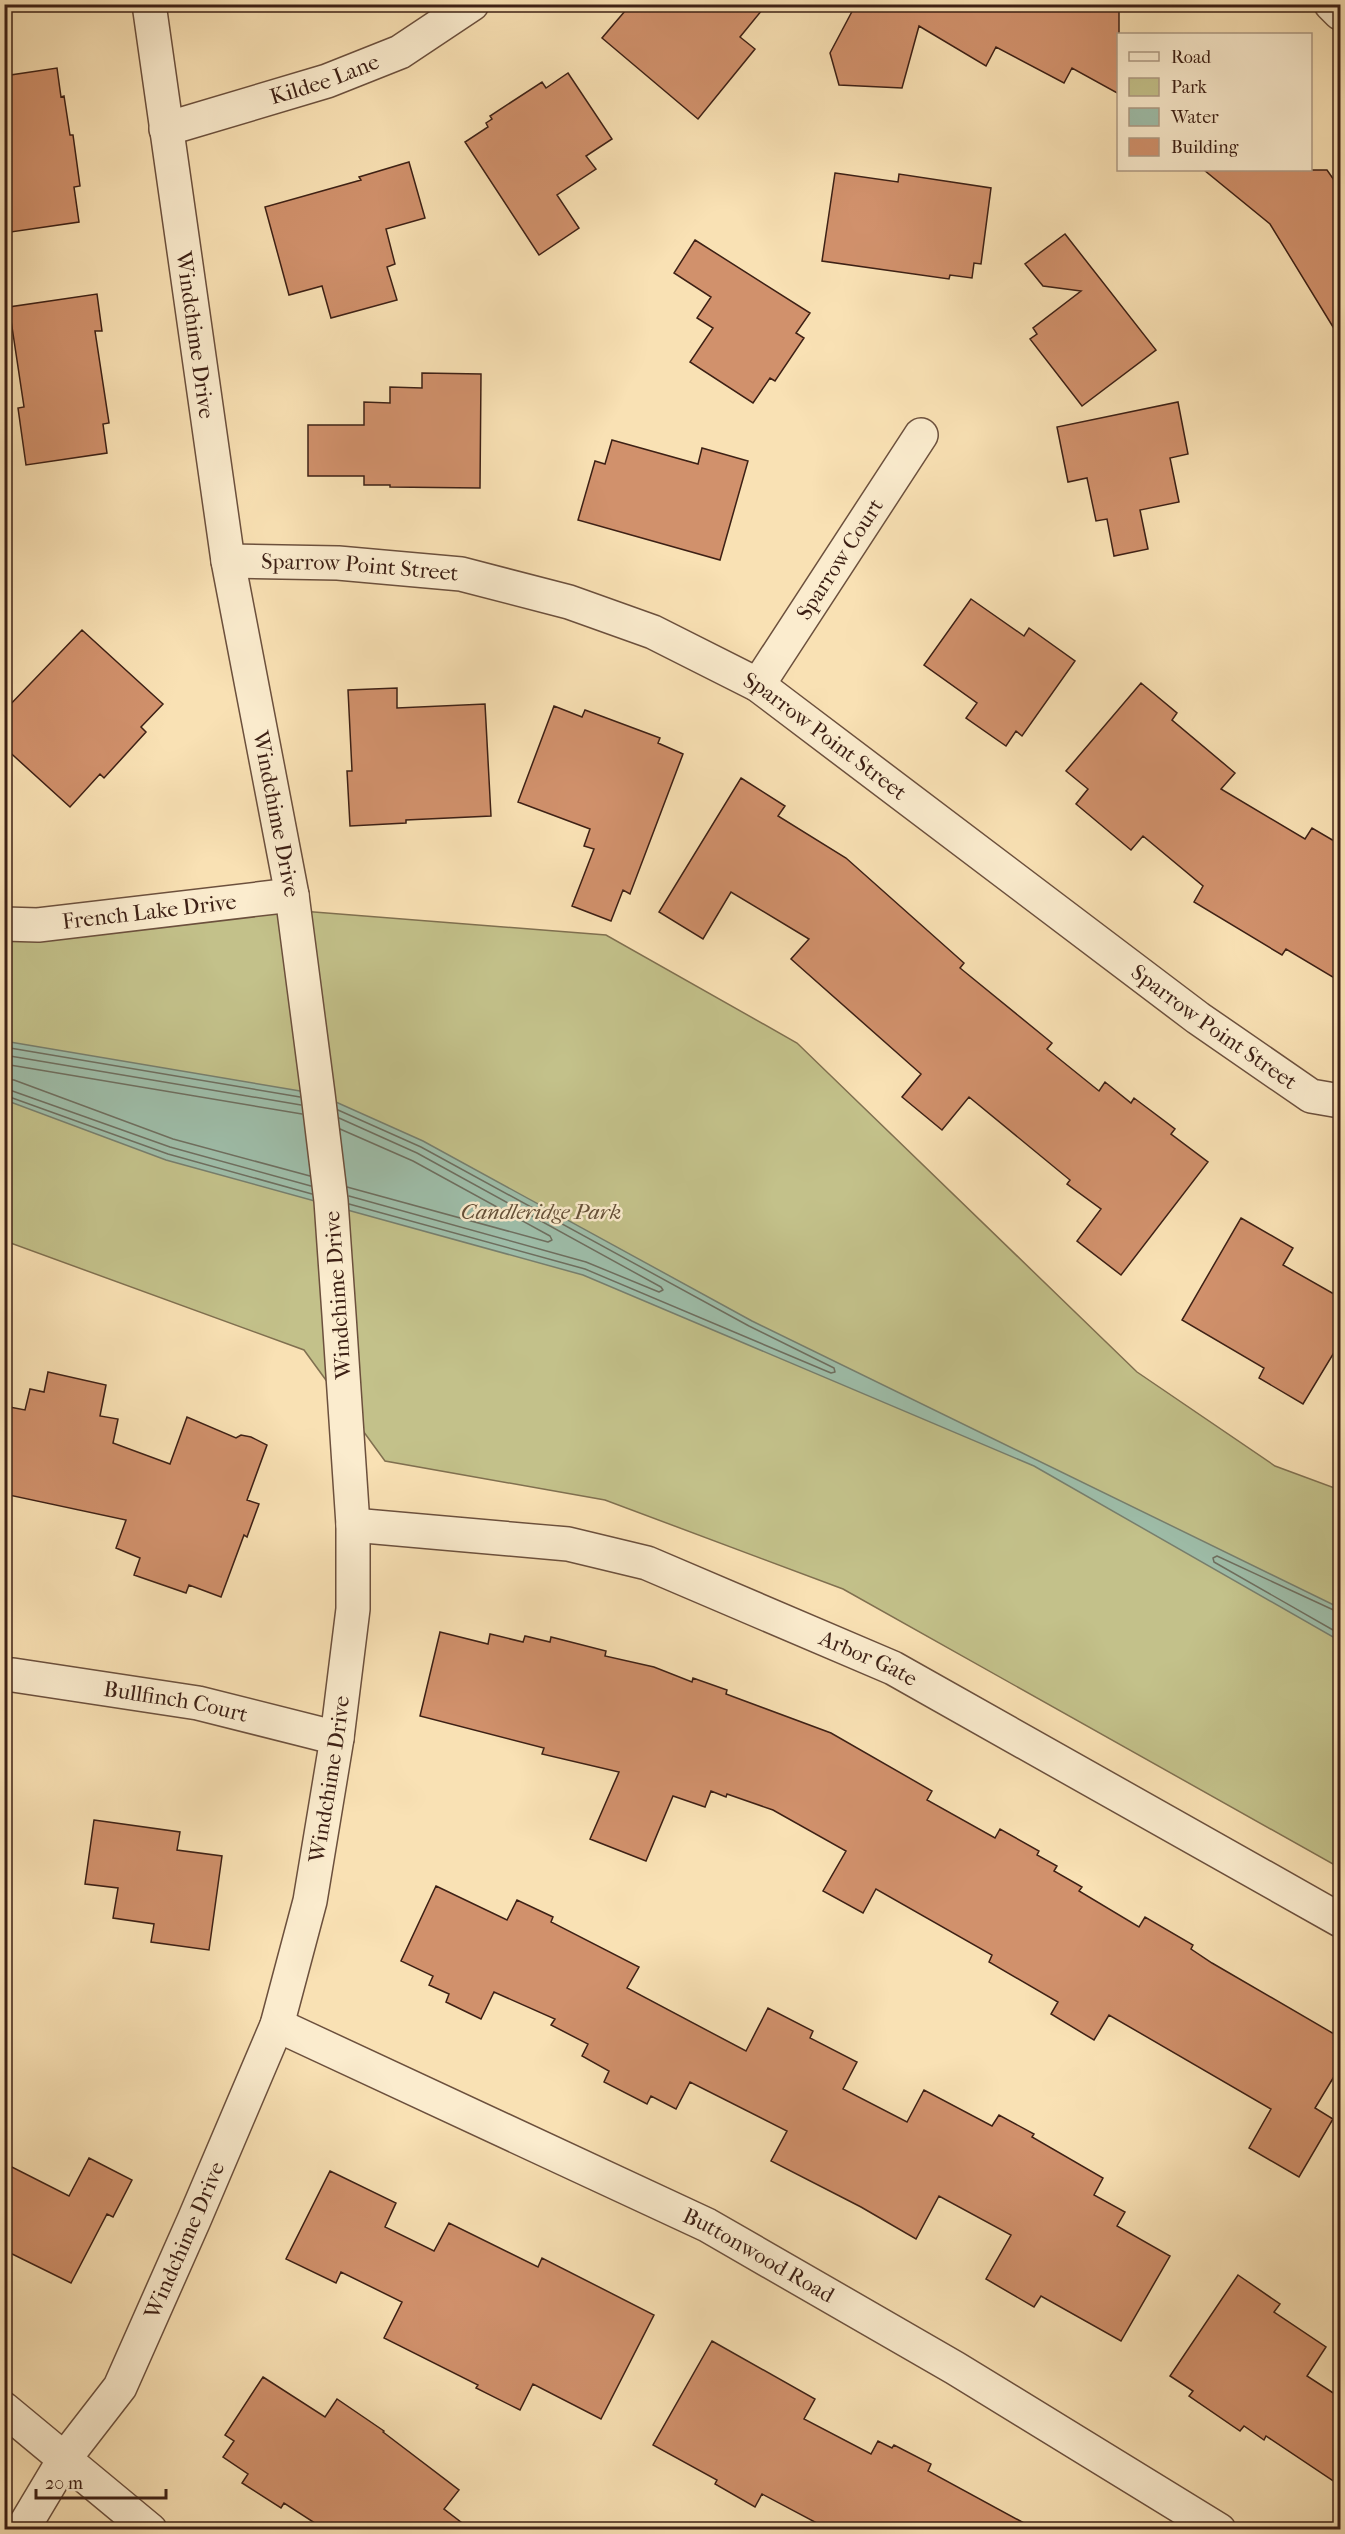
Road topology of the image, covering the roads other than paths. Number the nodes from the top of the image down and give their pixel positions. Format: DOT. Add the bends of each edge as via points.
graph roads {
  1 [pos="149,4"];
  2 [pos="472,4"];
  3 [pos="1331,4"];
  4 [pos="1341,13"];
  5 [pos="166,129"];
  6 [pos="921,435"];
  7 [pos="228,561"];
  8 [pos="758,685"];
  9 [pos="292,895"];
  10 [pos="4,924"];
  11 [pos="1341,1101"];
  12 [pos="353,1525"];
  13 [pos="13,1675"];
  14 [pos="337,1738"];
  15 [pos="1341,1920"];
  16 [pos="276,2025"];
  17 [pos="4,2409"];
  18 [pos="65,2458"];
  19 [pos="22,2529"];
  20 [pos="150,2529"];
  21 [pos="1219,2529"];
  1 -- 5 [label="street, Windchime Drive"];
  2 -- 5 [label="street, Kildee Lane" via="400,52 327,81"];
  3 -- 4 [label="street"];
  5 -- 7 [label="street, Windchime Drive"];
  6 -- 8 [label="street, Sparrow Court"];
  7 -- 8 [label="street, Sparrow Point Street" via="338,563 461,574 568,602 653,632"];
  7 -- 9 [label="street, Windchime Drive"];
  8 -- 11 [label="street, Sparrow Point Street" via="1198,1018 1311,1096"];
  9 -- 10 [label="street, French Lake Drive" via="38,925"];
  9 -- 12 [label="street, Windchime Drive" via="331,1201"];
  12 -- 14 [label="street, Windchime Drive" via="353,1609"];
  12 -- 15 [label="street, Arbor Gate" via="568,1545 647,1563 893,1668"];
  13 -- 14 [label="street, Bullfinch Court" via="198,1703"];
  14 -- 16 [label="street, Windchime Drive" via="310,1901"];
  16 -- 18 [label="street, Windchime Drive" via="120,2387"];
  16 -- 21 [label="street, Buttonwood Road" via="708,2225 955,2368"];
  17 -- 18 [label="street"];
  18 -- 19 [label="street, Windchime Drive"];
  18 -- 20 [label="street"];
}
